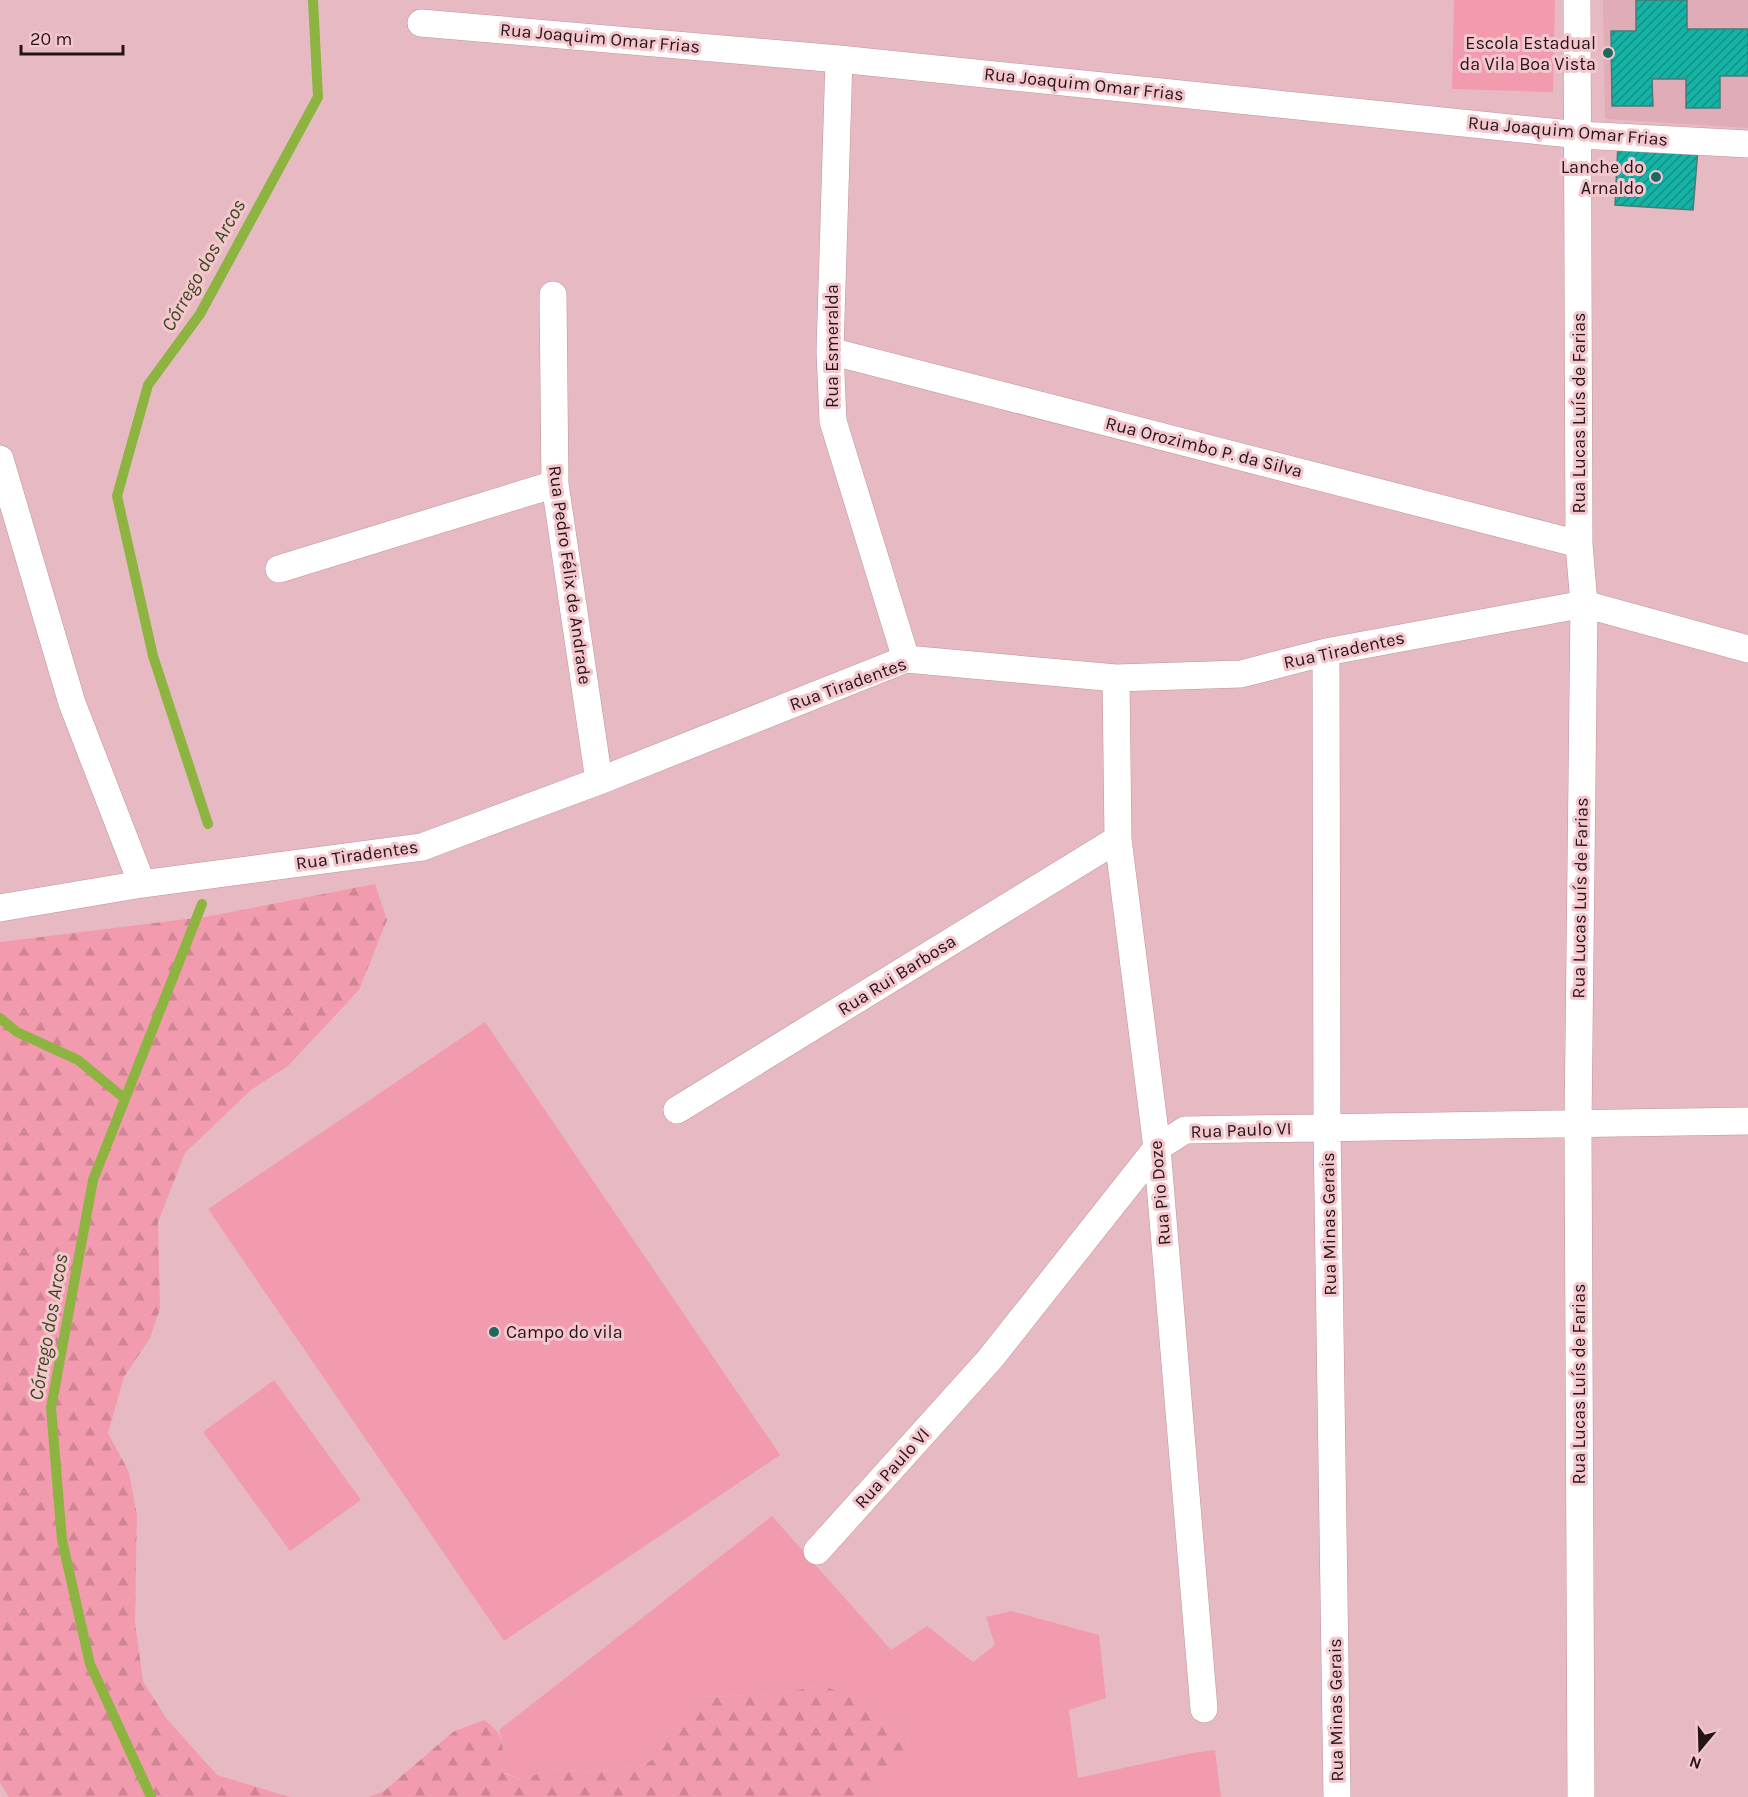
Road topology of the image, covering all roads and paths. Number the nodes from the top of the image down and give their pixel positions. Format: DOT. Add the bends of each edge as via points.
graph roads {
  1 [pos="1577,0"];
  2 [pos="420,23"];
  3 [pos="839,59"];
  4 [pos="1580,135"];
  5 [pos="1748,144"];
  6 [pos="553,295"];
  7 [pos="830,351"];
  8 [pos="0,459"];
  9 [pos="555,484"];
  10 [pos="1579,543"];
  11 [pos="279,569"];
  12 [pos="1584,604"];
  13 [pos="1748,649"];
  14 [pos="1326,652"];
  15 [pos="906,659"];
  16 [pos="1116,678"];
  17 [pos="599,781"];
  18 [pos="1118,839"];
  19 [pos="141,884"];
  20 [pos="0,908"];
  21 [pos="677,1110"];
  22 [pos="1748,1121"];
  23 [pos="1578,1125"];
  24 [pos="1327,1128"];
  25 [pos="1157,1148"];
  26 [pos="818,1551"];
  27 [pos="1204,1709"];
  28 [pos="1337,1797"];
  29 [pos="1581,1797"];
  1 -- 4 [label="street, Rua Lucas Luís de Farias"];
  2 -- 3 [label="street, Rua Joaquim Omar Frias"];
  3 -- 4 [label="street, Rua Joaquim Omar Frias"];
  3 -- 7 [label="street, Rua Esmeralda"];
  4 -- 5 [label="street, Rua Joaquim Omar Frias"];
  4 -- 10 [label="street, Rua Lucas Luís de Farias"];
  6 -- 9 [label="street, Rua Pedro Félix de Andrade"];
  7 -- 10 [label="street, Rua Orozimbo P. da Silva"];
  7 -- 15 [label="street, Rua Esmeralda" via="833,421"];
  8 -- 19 [label="street" via="72,703"];
  9 -- 11 [label="street"];
  9 -- 17 [label="street, Rua Pedro Félix de Andrade"];
  10 -- 12 [label="street, Rua Lucas Luís de Farias"];
  12 -- 13 [label="street, Rua Tiradentes"];
  12 -- 14 [label="street, Rua Tiradentes"];
  12 -- 23 [label="street, Rua Lucas Luís de Farias"];
  14 -- 16 [label="street, Rua Tiradentes" via="1241,674"];
  14 -- 24 [label="street, Rua Minas Gerais"];
  15 -- 16 [label="street, Rua Tiradentes"];
  15 -- 17 [label="street, Rua Tiradentes"];
  16 -- 18 [label="street, Rua Pio Doze"];
  17 -- 19 [label="street, Rua Tiradentes" via="422,847"];
  18 -- 21 [label="street, Rua Rui Barbosa"];
  18 -- 25 [label="street, Rua Pio Doze"];
  19 -- 20 [label="street, Rua Tiradentes"];
  22 -- 23 [label="street, Rua Paulo VI"];
  23 -- 24 [label="street, Rua Paulo VI"];
  23 -- 29 [label="street, Rua Lucas Luís de Farias"];
  24 -- 25 [label="street, Rua Paulo VI" via="1185,1130"];
  24 -- 28 [label="street, Rua Minas Gerais"];
  25 -- 26 [label="street, Rua Paulo VI" via="990,1359"];
  25 -- 27 [label="street, Rua Pio Doze"];
}
